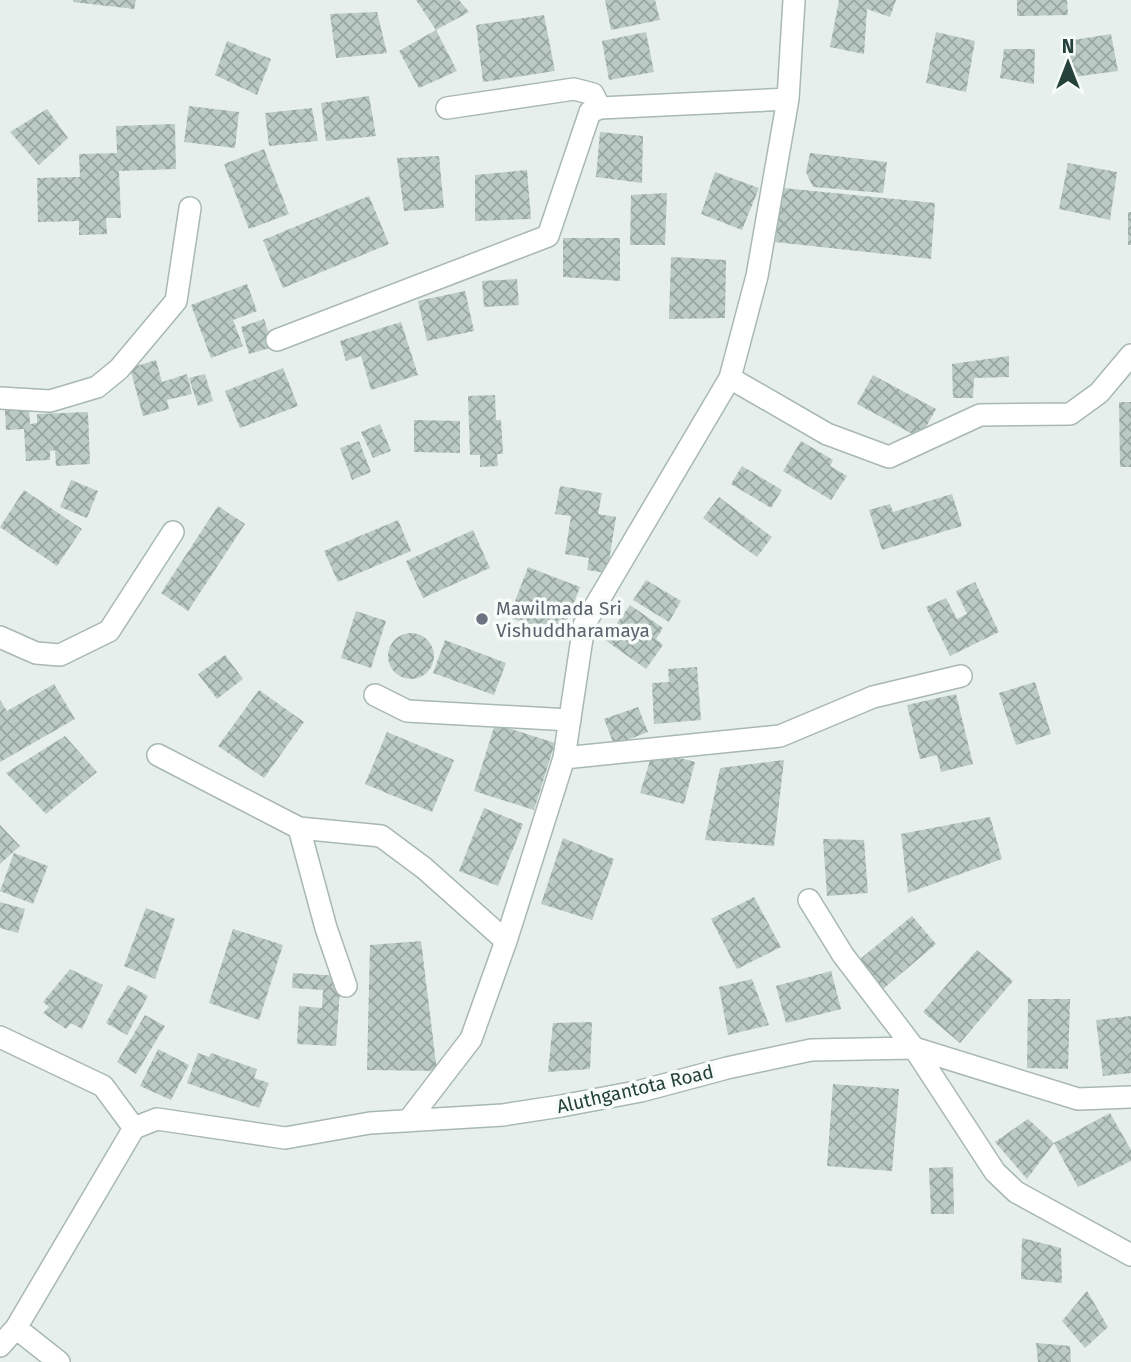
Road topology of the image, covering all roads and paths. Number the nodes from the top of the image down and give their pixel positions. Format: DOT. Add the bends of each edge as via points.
graph roads {
  1 [pos="794,0"];
  2 [pos="788,99"];
  3 [pos="447,108"];
  4 [pos="600,108"];
  5 [pos="190,208"];
  6 [pos="276,340"];
  7 [pos="1131,355"];
  8 [pos="730,378"];
  9 [pos="0,398"];
  10 [pos="173,532"];
  11 [pos="0,637"];
  12 [pos="961,676"];
  13 [pos="375,695"];
  14 [pos="570,720"];
  15 [pos="158,755"];
  16 [pos="564,758"];
  17 [pos="299,828"];
  18 [pos="809,900"];
  19 [pos="506,941"];
  20 [pos="346,986"];
  21 [pos="0,1037"];
  22 [pos="914,1048"];
  23 [pos="1131,1097"];
  24 [pos="408,1121"];
  25 [pos="134,1128"];
  26 [pos="1131,1255"];
  27 [pos="16,1328"];
  28 [pos="0,1346"];
  29 [pos="59,1362"];
  1 -- 2 [label="street"];
  2 -- 4 [label="street"];
  2 -- 8 [label="street" via="757,276"];
  3 -- 4 [label="street" via="574,89 593,94"];
  4 -- 6 [label="street" via="590,111 548,236"];
  5 -- 9 [label="street" via="176,301 119,369 97,387 50,401"];
  7 -- 8 [label="street" via="1099,393 1070,414 980,415 889,457 827,434"];
  8 -- 14 [label="street" via="584,625"];
  10 -- 11 [label="street" via="109,631 60,654 36,653"];
  12 -- 16 [label="street" via="873,697 780,736"];
  13 -- 14 [label="street" via="407,711"];
  14 -- 16 [label="street"];
  15 -- 17 [label="street"];
  16 -- 19 [label="street"];
  17 -- 19 [label="street" via="381,836 424,867"];
  17 -- 20 [label="street"];
  18 -- 22 [label="street" via="850,965"];
  19 -- 24 [label="street" via="471,1039"];
  21 -- 25 [label="street" via="103,1086"];
  22 -- 23 [label="street, Aluthgantota Road" via="1078,1099"];
  22 -- 24 [label="street, Aluthgantota Road" via="811,1050 561,1107"];
  22 -- 26 [label="street" via="995,1172 1016,1192"];
  24 -- 25 [label="street, Aluthgantota Road" via="285,1138 157,1119"];
  25 -- 27 [label="street"];
  27 -- 28 [label="street"];
  27 -- 29 [label="street"];
}
